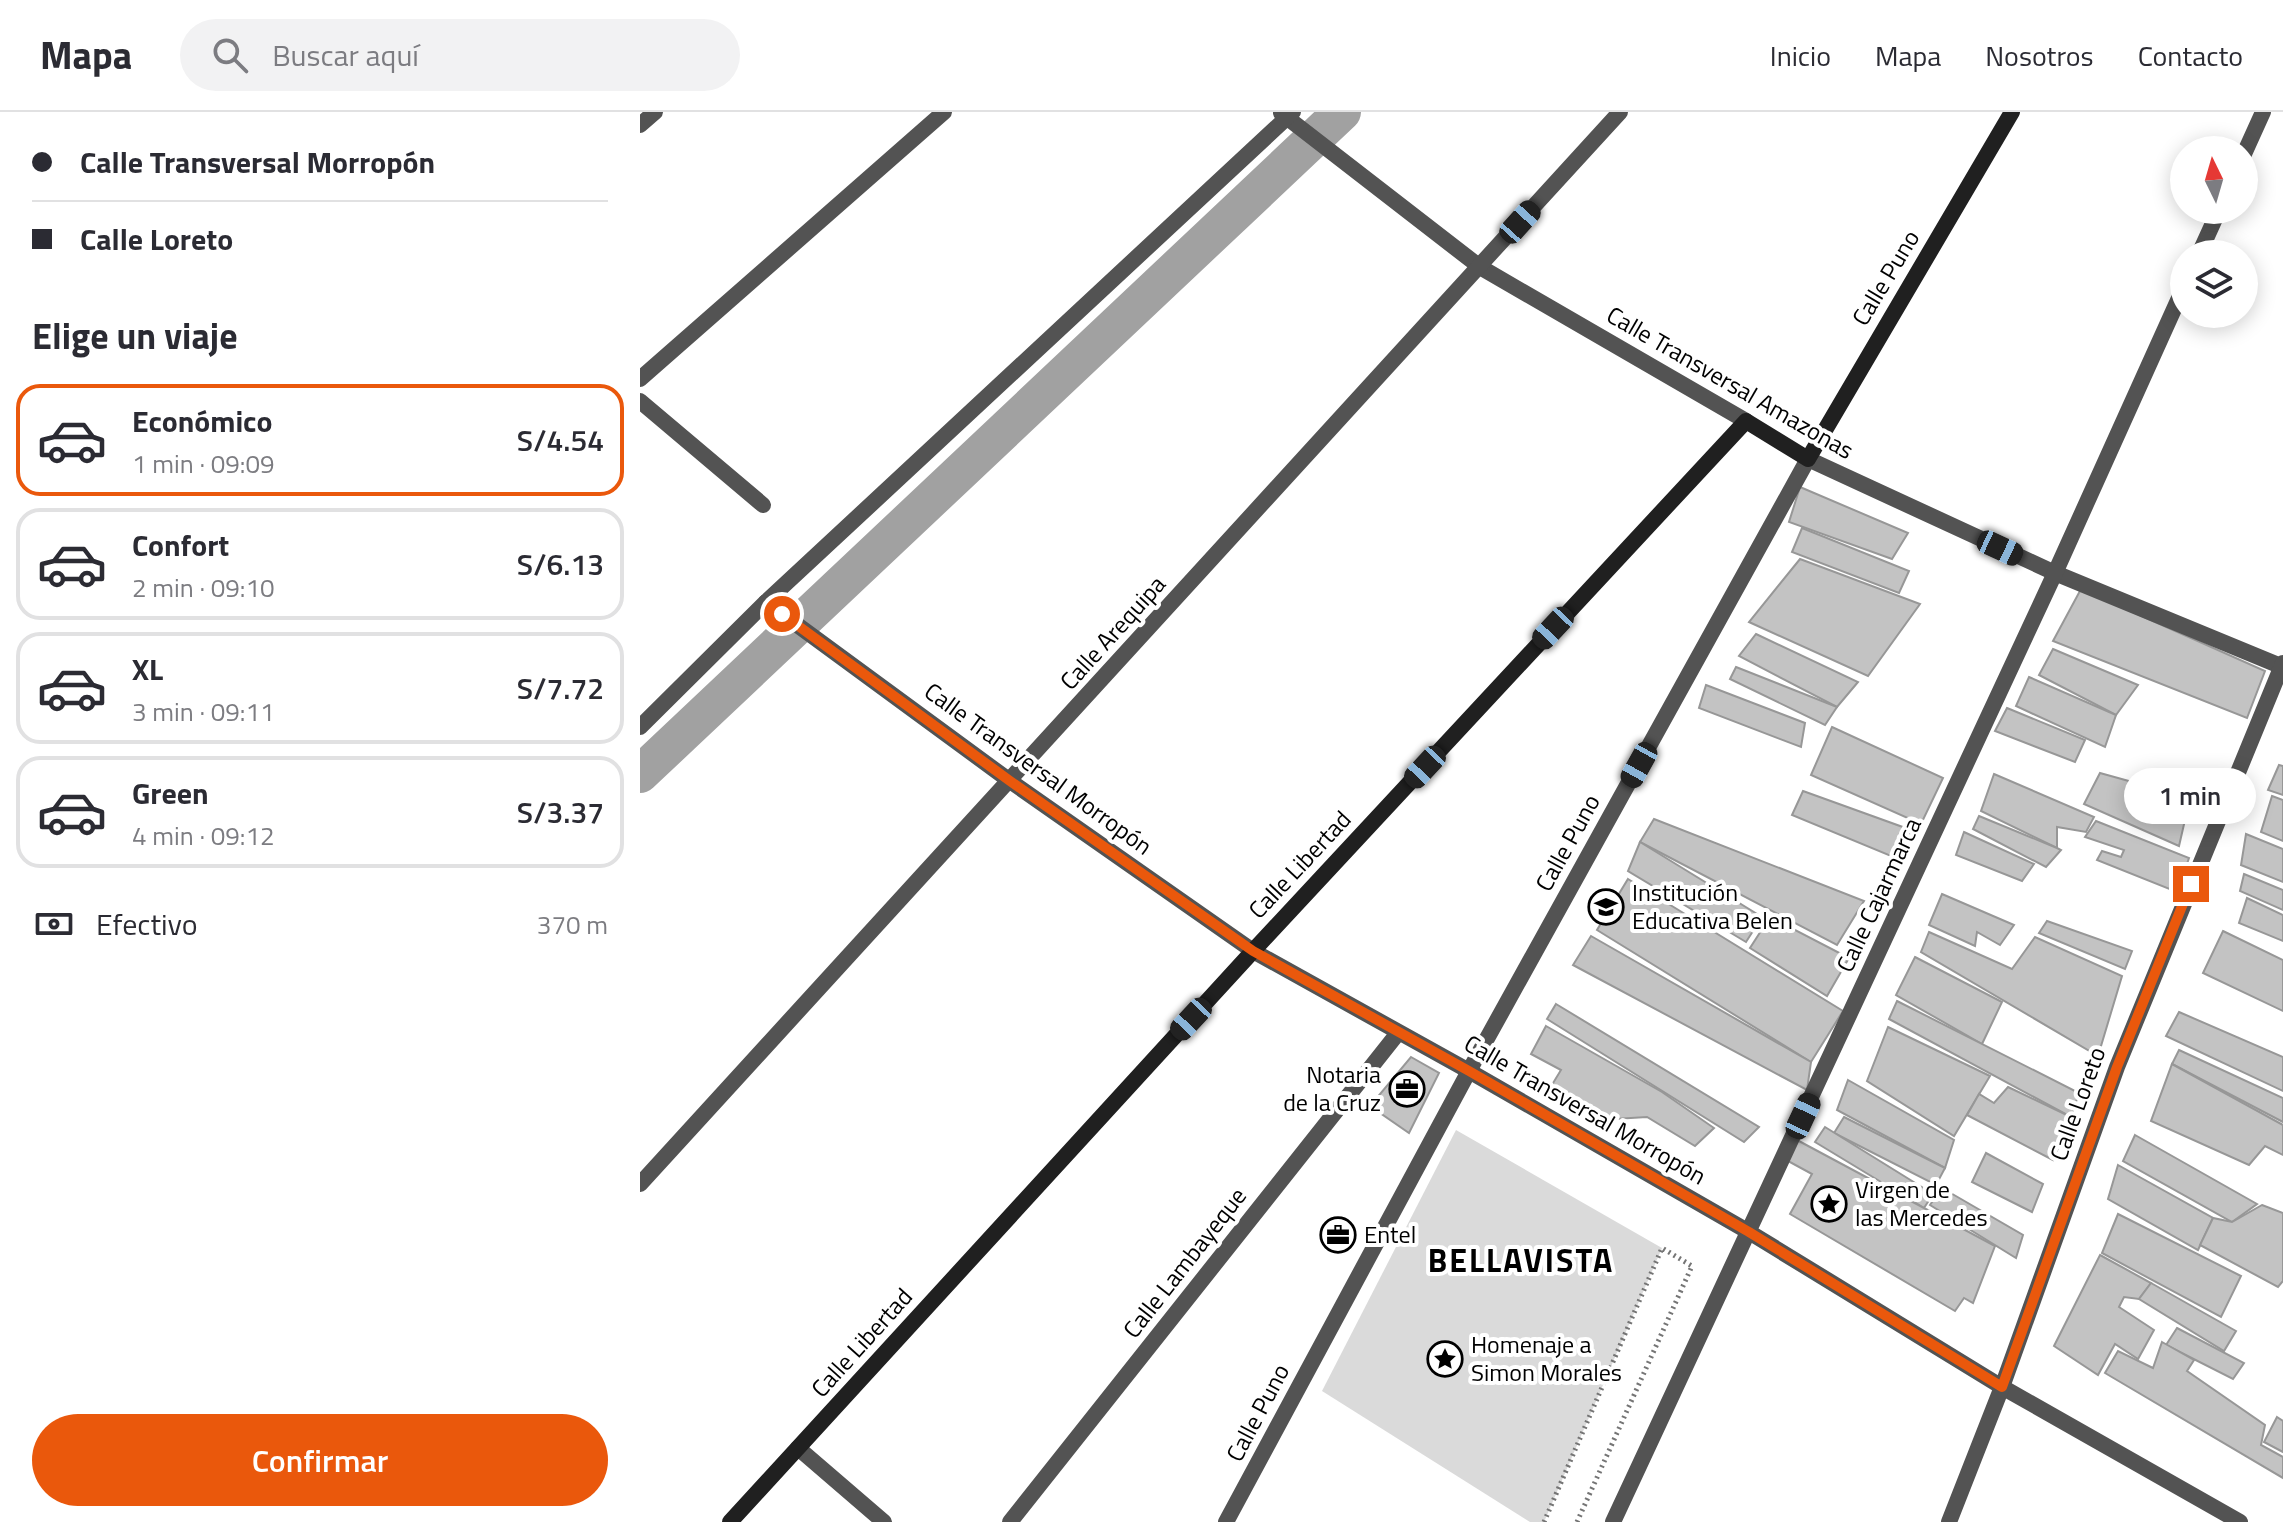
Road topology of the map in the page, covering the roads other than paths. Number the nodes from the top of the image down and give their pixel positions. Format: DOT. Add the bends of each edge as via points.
graph roads {
  1 [pos="655,112"];
  2 [pos="944,112"];
  3 [pos="1620,112"];
  4 [pos="2012,112"];
  5 [pos="2263,112"];
  6 [pos="1287,114"];
  7 [pos="640,125"];
  8 [pos="2252,136"];
  9 [pos="1480,267"];
  10 [pos="2170,318"];
  11 [pos="640,379"];
  12 [pos="640,401"];
  13 [pos="1746,421"];
  14 [pos="1808,459"];
  15 [pos="763,505"];
  16 [pos="2055,573"];
  17 [pos="766,602"];
  18 [pos="2283,665"];
  19 [pos="640,727"];
  20 [pos="1010,781"];
  21 [pos="1253,951"];
  22 [pos="1398,1033"];
  23 [pos="1469,1071"];
  24 [pos="640,1184"];
  25 [pos="1749,1232"];
  26 [pos="2002,1387"];
  27 [pos="798,1448"];
  28 [pos="730,1522"];
  29 [pos="884,1522"];
  30 [pos="1010,1522"];
  31 [pos="1226,1522"];
  32 [pos="1613,1522"];
  33 [pos="1949,1522"];
  34 [pos="2240,1522"];
  1 -- 7 [label="street"];
  2 -- 11 [label="street"];
  3 -- 9 [label="street, Calle Arequipa"];
  4 -- 14 [label="main road, Calle Puno"];
  5 -- 8 [label="street"];
  6 -- 9 [label="street, Calle Transversal Amazonas"];
  6 -- 17 [label="street"];
  9 -- 13 [label="street, Calle Transversal Amazonas"];
  9 -- 20 [label="street, Calle Arequipa"];
  10 -- 16 [label="street, Calle Cajarmarca"];
  12 -- 15 [label="street"];
  13 -- 14 [label="main road, Calle Transversal Amazonas"];
  13 -- 21 [label="main road, Calle Libertad"];
  14 -- 16 [label="street, Calle Transversal Amazonas"];
  14 -- 23 [label="street, Calle Puno"];
  16 -- 18 [label="street, Calle Transversal Amazonas"];
  16 -- 25 [label="street, Calle Cajarmarca"];
  17 -- 19 [label="street"];
  17 -- 20 [label="street, Calle Transversal Morropón"];
  18 -- 26 [label="street, Calle Loreto" via="2117,1067"];
  20 -- 21 [label="street, Calle Transversal Morropón"];
  20 -- 24 [label="street, Calle Arequipa"];
  21 -- 22 [label="street, Calle Transversal Morropón"];
  21 -- 27 [label="main road, Calle Libertad"];
  22 -- 23 [label="street, Calle Transversal Morropón"];
  22 -- 30 [label="street, Calle Lambayeque"];
  23 -- 25 [label="street, Calle Transversal Morropón"];
  23 -- 31 [label="street, Calle Puno"];
  25 -- 26 [label="street, Calle Transversal Morropón"];
  25 -- 32 [label="street, Calle Cajarmarca"];
  26 -- 33 [label="street, Calle Loreto"];
  26 -- 34 [label="street, Calle Transversal Morropón"];
  27 -- 28 [label="main road, Calle Libertad"];
  27 -- 29 [label="street"];
}
